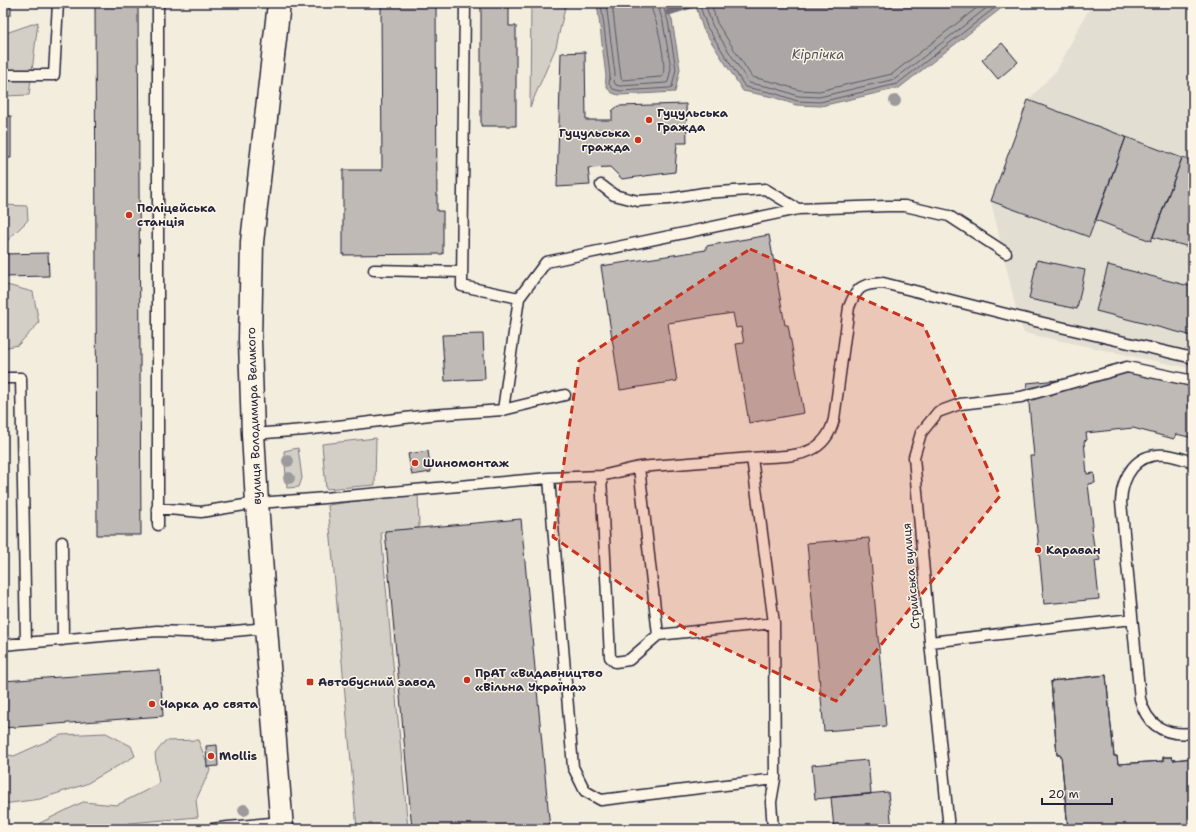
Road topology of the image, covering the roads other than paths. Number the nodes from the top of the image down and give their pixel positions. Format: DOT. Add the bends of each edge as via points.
graph roads {
  1 [pos="58,3"];
  2 [pos="158,3"];
  3 [pos="278,3"];
  4 [pos="465,3"];
  5 [pos="3,75"];
  6 [pos="601,185"];
  7 [pos="798,209"];
  8 [pos="1006,253"];
  9 [pos="374,270"];
  10 [pos="462,272"];
  11 [pos="519,298"];
  12 [pos="1193,358"];
  13 [pos="3,378"];
  14 [pos="1193,381"];
  15 [pos="564,395"];
  16 [pos="503,410"];
  17 [pos="253,434"];
  18 [pos="752,458"];
  19 [pos="1193,462"];
  20 [pos="639,467"];
  21 [pos="600,476"];
  22 [pos="548,478"];
  23 [pos="257,503"];
  24 [pos="157,508"];
  25 [pos="158,525"];
  26 [pos="62,542"];
  27 [pos="1132,619"];
  28 [pos="774,623"];
  29 [pos="266,628"];
  30 [pos="658,635"];
  31 [pos="63,640"];
  32 [pos="930,642"];
  33 [pos="26,643"];
  34 [pos="3,645"];
  35 [pos="1193,733"];
  36 [pos="775,779"];
  37 [pos="282,826"];
  38 [pos="212,829"];
  39 [pos="773,829"];
  40 [pos="949,829"];
  1 -- 5 [label="lane" via="54,75"];
  2 -- 24 [label="lane"];
  3 -- 17 [label="main road, вулиця Володимира Великого" via="252,242 250,340"];
  4 -- 10 [label="lane"];
  6 -- 7 [label="lane" via="614,195 638,202 704,193 765,189"];
  7 -- 8 [label="lane" via="905,206 949,216"];
  7 -- 11 [label="lane" via="546,262"];
  9 -- 10 [label="lane"];
  10 -- 11 [label="lane" via="462,286"];
  11 -- 16 [label="lane"];
  12 -- 18 [label="lane" via="883,283 868,284 855,292 848,307 834,419 827,436 821,444 805,453"];
  13 -- 33 [label="lane" via="21,378"];
  14 -- 32 [label="lane, Стрийська вулиця" via="1127,366 1021,397 960,404 938,412 921,433 914,457"];
  15 -- 16 [label="lane"];
  16 -- 17 [label="lane" via="430,412 304,430"];
  17 -- 23 [label="main road, вулиця Володимира Великого"];
  18 -- 20 [label="lane"];
  18 -- 28 [label="lane"];
  19 -- 27 [label="lane" via="1165,455 1149,456 1138,462 1124,481 1121,502"];
  20 -- 21 [label="lane"];
  20 -- 30 [label="lane"];
  21 -- 22 [label="lane"];
  21 -- 30 [label="lane" via="610,657 615,662 629,660"];
  22 -- 23 [label="lane"];
  22 -- 36 [label="lane" via="573,767 585,791 601,800"];
  23 -- 24 [label="lane" via="201,512"];
  23 -- 29 [label="main road, вулиця Володимира Великого"];
  24 -- 25 [label="lane"];
  26 -- 31 [label="lane"];
  27 -- 32 [label="lane"];
  27 -- 35 [label="lane" via="1140,699 1145,714 1159,728 1171,732"];
  28 -- 30 [label="lane"];
  28 -- 36 [label="lane"];
  29 -- 31 [label="lane" via="213,633 158,631"];
  29 -- 37 [label="main road, вулиця Володимира Великого"];
  31 -- 33 [label="lane"];
  32 -- 40 [label="lane, Стрийська вулиця"];
  33 -- 34 [label="lane"];
  36 -- 39 [label="lane" via="771,802"];
  37 -- 38 [label="lane"];
}
